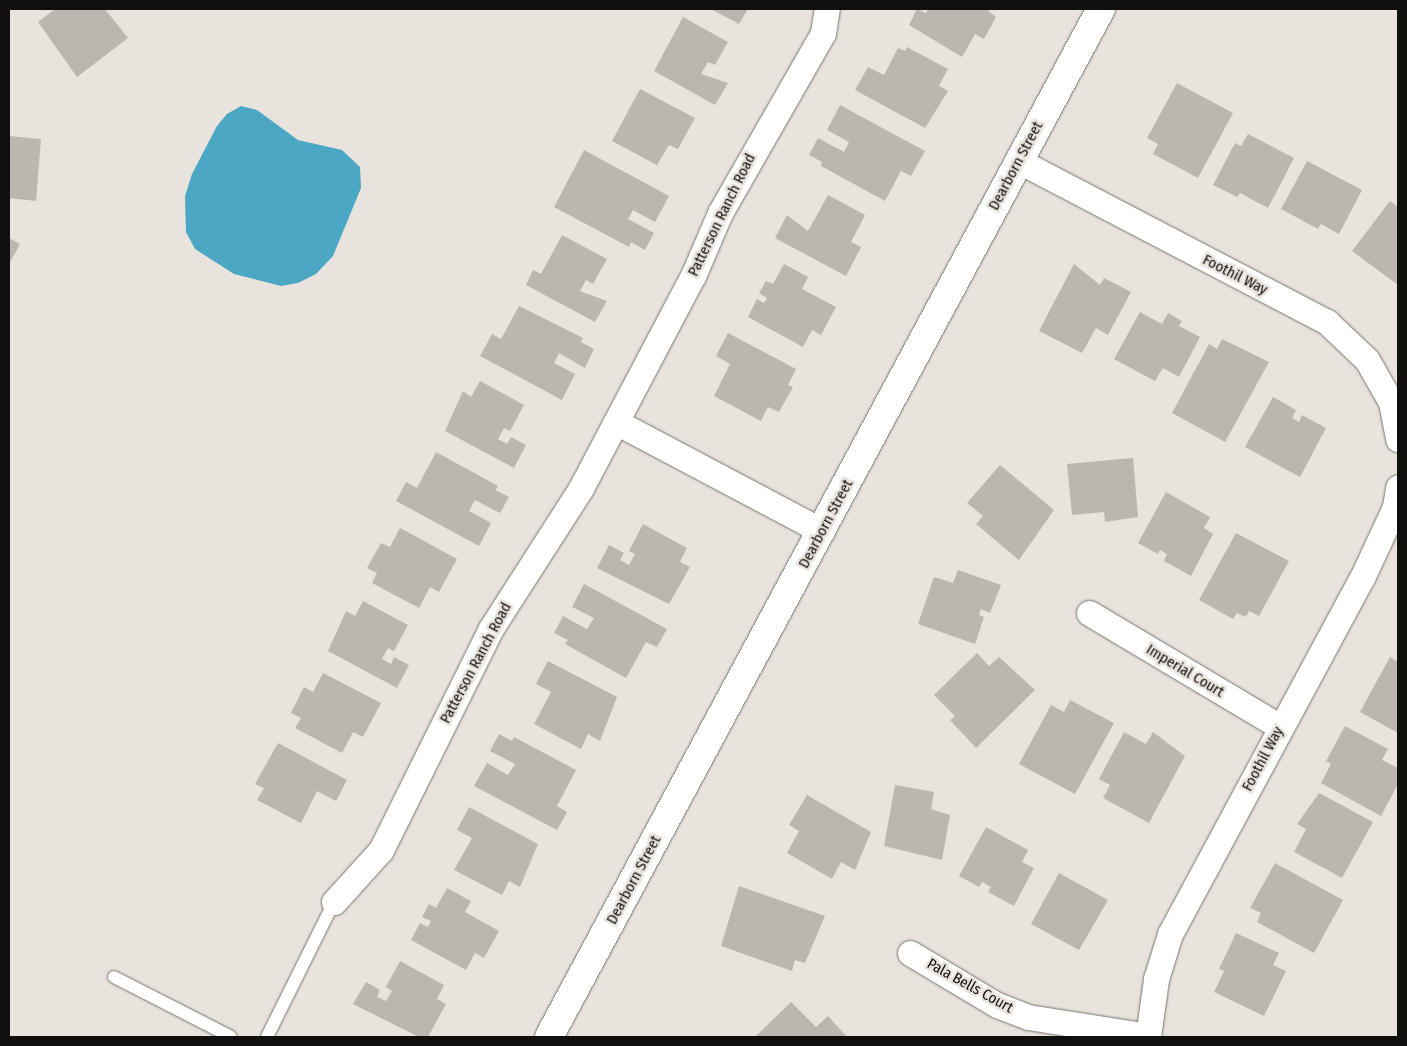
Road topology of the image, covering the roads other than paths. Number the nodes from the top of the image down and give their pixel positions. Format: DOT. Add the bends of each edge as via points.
graph roads {
  1 [pos="827,9"];
  2 [pos="1101,9"];
  3 [pos="1018,161"];
  4 [pos="616,422"];
  5 [pos="1398,439"];
  6 [pos="1398,487"];
  7 [pos="822,531"];
  8 [pos="1089,614"];
  9 [pos="1280,728"];
  10 [pos="334,902"];
  11 [pos="910,953"];
  12 [pos="114,977"];
  13 [pos="231,1037"];
  14 [pos="267,1037"];
  15 [pos="549,1037"];
  16 [pos="1148,1037"];
  1 -- 4 [label="street, Patterson Ranch Road" via="823,32 758,141 720,213 693,276"];
  2 -- 3 [label="street, Dearborn Street"];
  3 -- 5 [label="street, Foothil Way" via="1327,322 1367,360 1391,402"];
  3 -- 7 [label="street, Dearborn Street"];
  4 -- 7 [label="street"];
  4 -- 10 [label="street, Patterson Ranch Road" via="581,488 490,630 381,850"];
  6 -- 9 [label="street, Foothil Way" via="1394,507 1362,578"];
  7 -- 15 [label="street, Dearborn Street"];
  8 -- 9 [label="street, Imperial Court"];
  9 -- 16 [label="street, Foothil Way" via="1170,934 1156,979"];
  10 -- 14 [label="lane"];
  11 -- 16 [label="street, Pala Bells Court" via="997,1005 1028,1017"];
  12 -- 13 [label="lane"];
}
